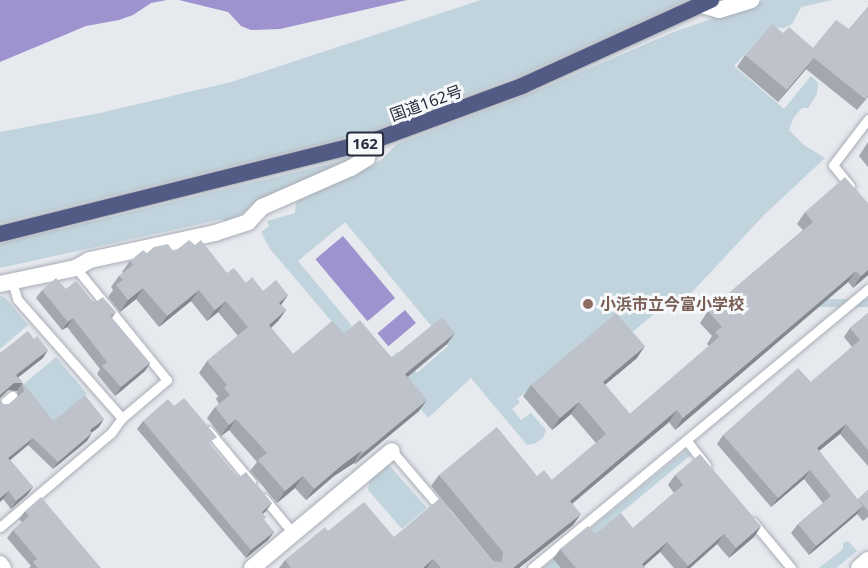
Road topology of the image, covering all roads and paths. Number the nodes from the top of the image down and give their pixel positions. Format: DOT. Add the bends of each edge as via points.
graph roads {
  1 [pos="752,0"];
  2 [pos="707,2"];
  3 [pos="868,119"];
  4 [pos="370,142"];
  5 [pos="854,191"];
  6 [pos="0,234"];
  7 [pos="76,268"];
  8 [pos="6,283"];
  9 [pos="868,290"];
  10 [pos="12,396"];
  11 [pos="0,406"];
  12 [pos="122,418"];
  13 [pos="202,423"];
  14 [pos="687,441"];
  15 [pos="392,451"];
  16 [pos="717,477"];
  17 [pos="746,514"];
  18 [pos="453,523"];
  19 [pos="0,527"];
  20 [pos="293,533"];
  21 [pos="868,560"];
  22 [pos="0,564"];
  23 [pos="3,568"];
  24 [pos="252,568"];
  25 [pos="532,568"];
  26 [pos="791,568"];
  27 [pos="859,568"];
  1 -- 2 [label="street" via="720,10"];
  2 -- 4 [label="highway, 国道162号 / 162" via="532,82"];
  3 -- 5 [label="lane" via="833,165"];
  4 -- 6 [label="highway, 国道162号 / 162"];
  4 -- 7 [label="street" via="367,158 262,207 248,222 90,260"];
  7 -- 8 [label="street"];
  7 -- 12 [label="lane" via="167,380"];
  8 -- 12 [label="lane"];
  9 -- 14 [label="lane"];
  10 -- 11 [label="lane"];
  12 -- 19 [label="lane" via="111,433"];
  13 -- 20 [label="lane"];
  14 -- 16 [label="lane"];
  14 -- 25 [label="lane"];
  15 -- 18 [label="lane"];
  15 -- 20 [label="street"];
  17 -- 26 [label="lane"];
  20 -- 24 [label="street"];
  21 -- 27 [label="street"];
  22 -- 23 [label="street"];
}
